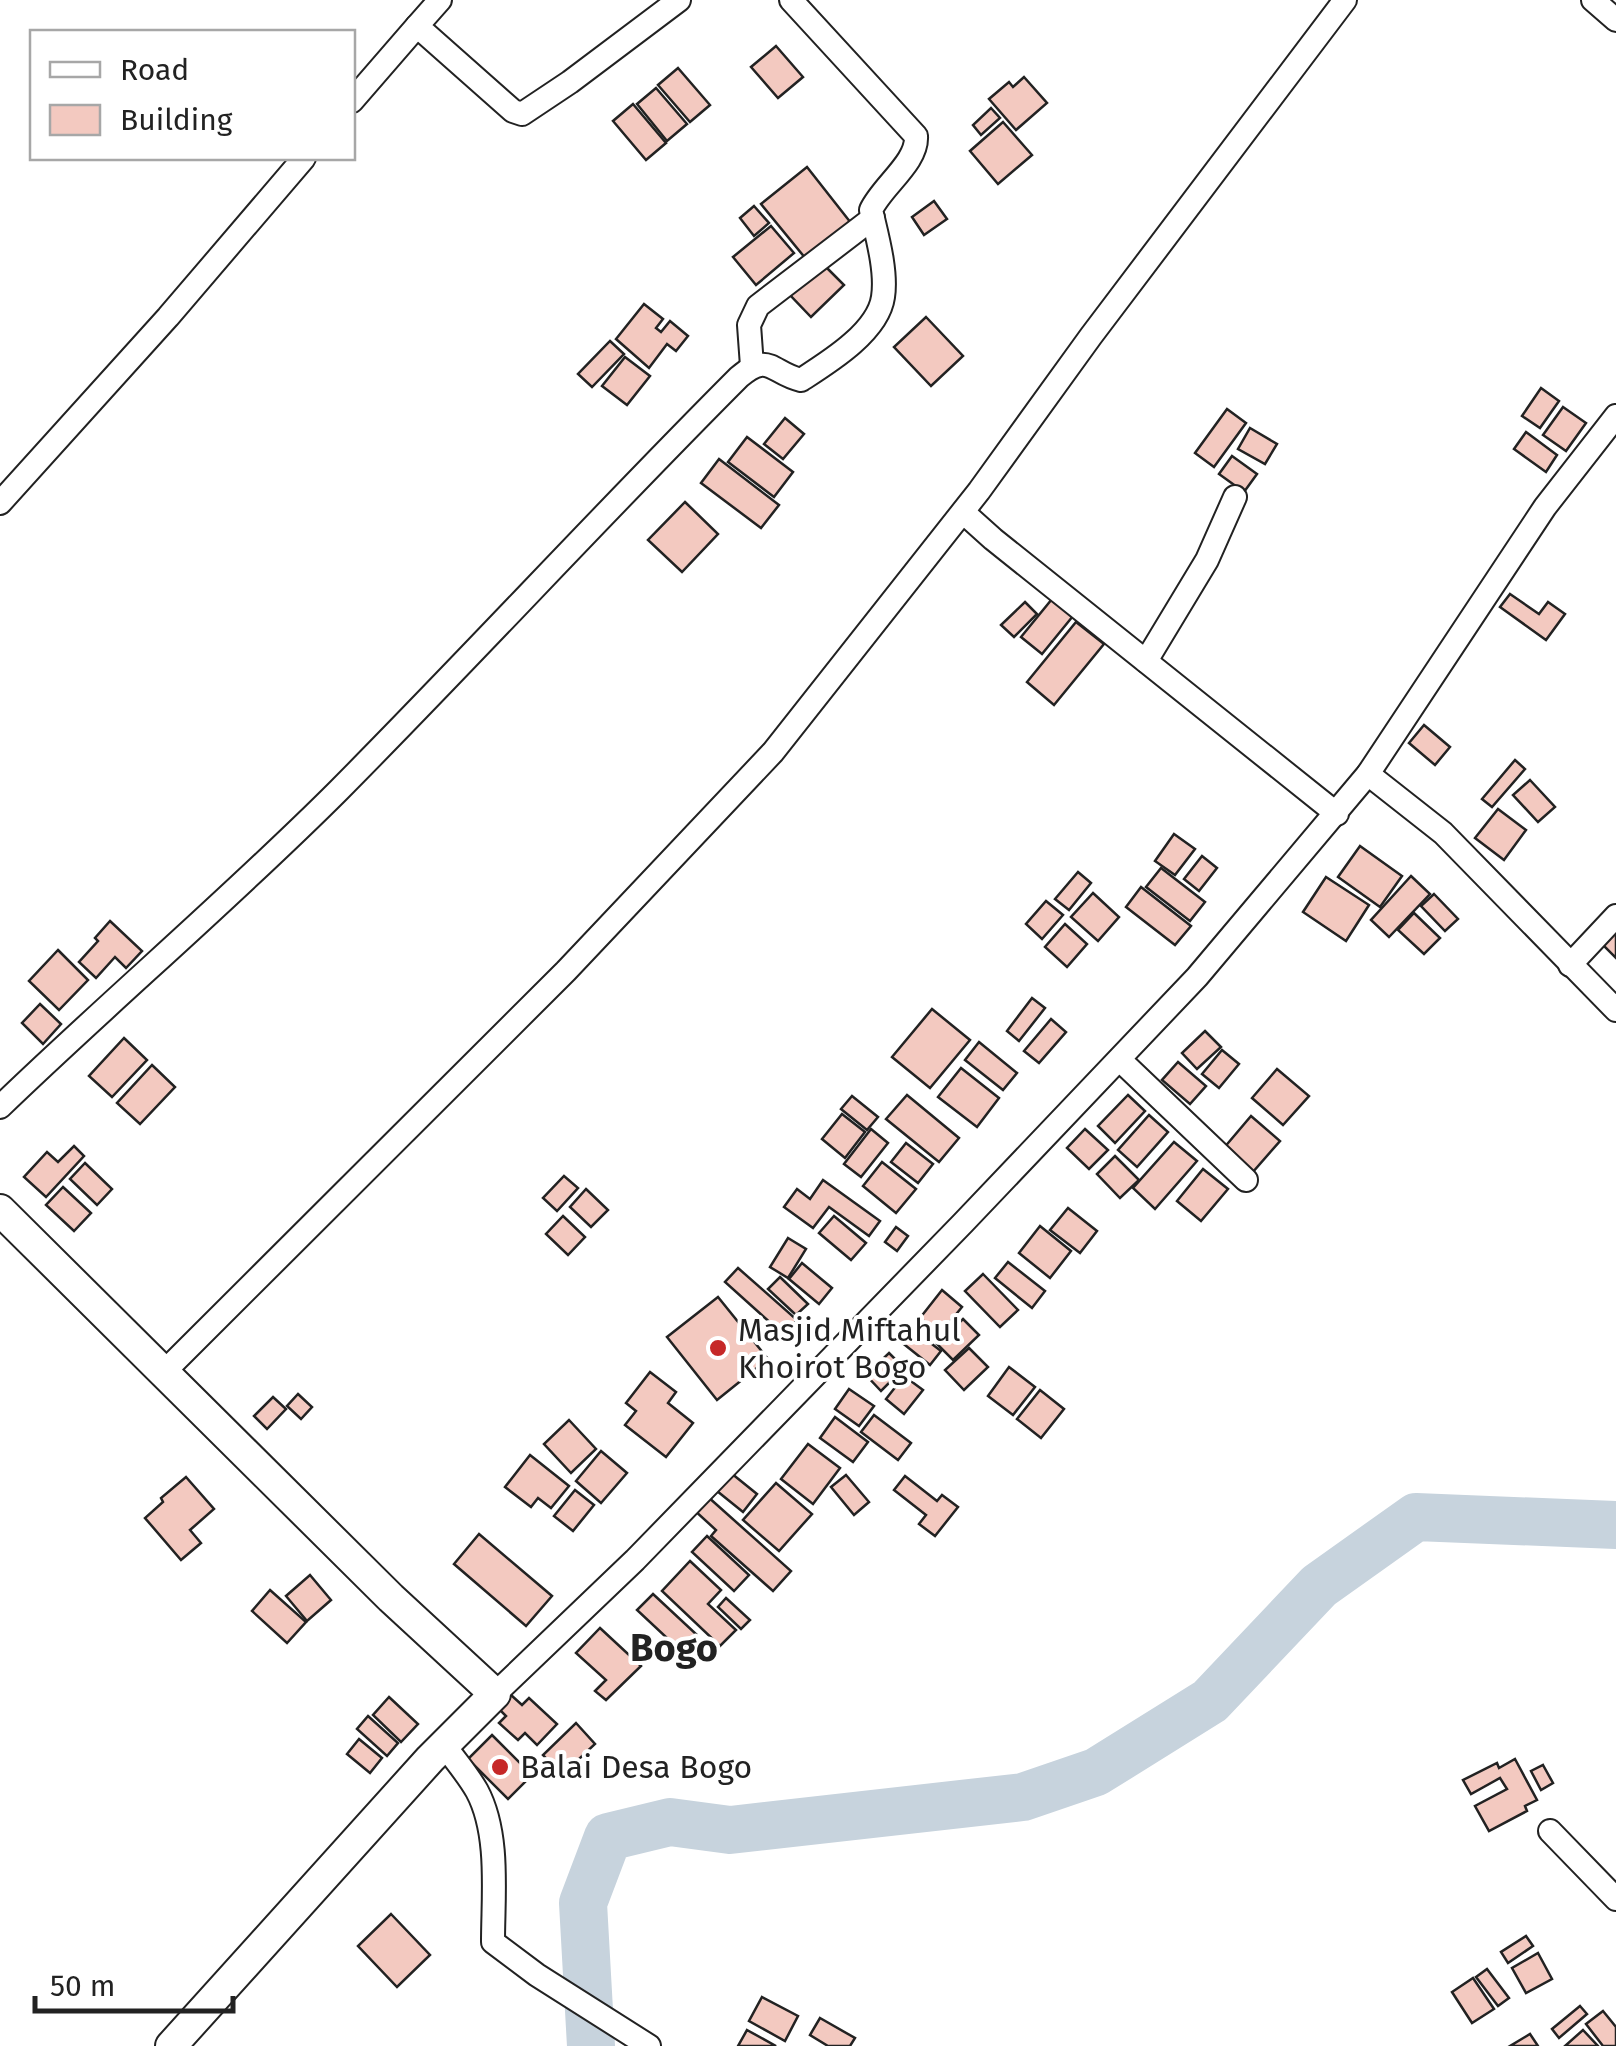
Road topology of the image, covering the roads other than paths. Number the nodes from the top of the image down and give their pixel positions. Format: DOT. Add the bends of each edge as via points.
graph roads {
  1 [pos="440,0"];
  2 [pos="679,0"];
  3 [pos="791,0"];
  4 [pos="1346,0"];
  5 [pos="1593,0"];
  6 [pos="1616,20"];
  7 [pos="416,26"];
  8 [pos="355,97"];
  9 [pos="302,160"];
  10 [pos="873,218"];
  11 [pos="752,366"];
  12 [pos="1613,428"];
  13 [pos="1235,497"];
  14 [pos="0,503"];
  15 [pos="963,512"];
  16 [pos="1146,661"];
  17 [pos="1368,774"];
  18 [pos="1337,814"];
  19 [pos="1616,916"];
  20 [pos="1570,964"];
  21 [pos="1616,1010"];
  22 [pos="1120,1060"];
  23 [pos="0,1107"];
  24 [pos="1246,1180"];
  25 [pos="0,1210"];
  26 [pos="164,1372"];
  27 [pos="495,1694"];
  28 [pos="444,1745"];
  29 [pos="1550,1830"];
  30 [pos="1616,1899"];
  31 [pos="172,2046"];
  32 [pos="649,2046"];
  1 -- 7 [label="street"];
  2 -- 7 [label="street" via="522,114"];
  3 -- 10 [label="street" via="916,136 914,151 876,199"];
  4 -- 15 [label="street"];
  5 -- 6 [label="street"];
  7 -- 8 [label="street"];
  9 -- 14 [label="street"];
  10 -- 11 [label="street" via="758,306 750,325"];
  10 -- 11 [label="street" via="883,301 856,340 801,380 768,364"];
  11 -- 23 [label="street" via="337,792"];
  12 -- 17 [label="street" via="1545,507"];
  13 -- 16 [label="street" via="1207,560"];
  15 -- 16 [label="street"];
  15 -- 26 [label="street" via="699,834"];
  16 -- 18 [label="street"];
  17 -- 18 [label="street"];
  17 -- 20 [label="street" via="1442,833"];
  18 -- 22 [label="street"];
  19 -- 20 [label="street"];
  20 -- 21 [label="street"];
  22 -- 24 [label="street"];
  22 -- 27 [label="street" via="635,1560"];
  25 -- 26 [label="street"];
  26 -- 27 [label="street"];
  27 -- 28 [label="street"];
  28 -- 31 [label="street"];
  28 -- 32 [label="street" via="486,1811 493,1942"];
  29 -- 30 [label="street"];
}
